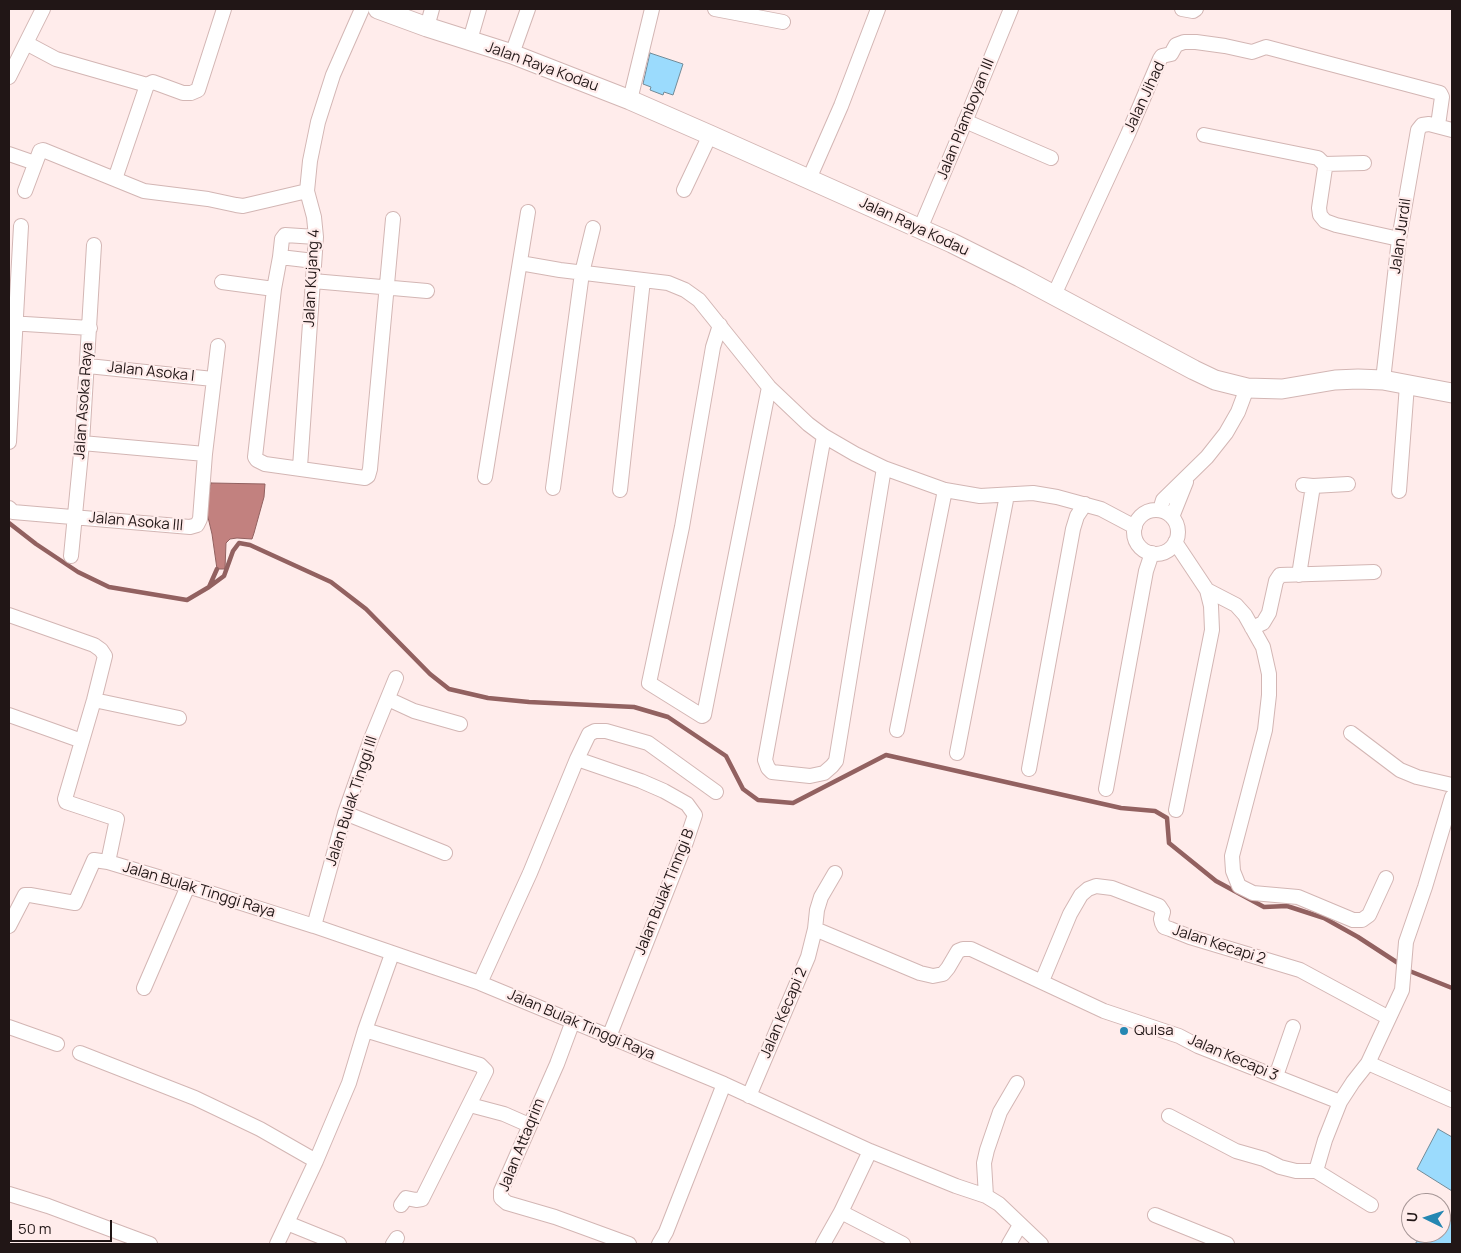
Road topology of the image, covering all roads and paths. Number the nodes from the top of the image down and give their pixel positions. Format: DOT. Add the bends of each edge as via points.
graph roads {
  1 [pos="43,9"];
  2 [pos="224,9"];
  3 [pos="362,9"];
  4 [pos="378,9"];
  5 [pos="432,9"];
  6 [pos="480,9"];
  7 [pos="528,9"];
  8 [pos="652,9"];
  9 [pos="715,9"];
  10 [pos="878,9"];
  11 [pos="1011,9"];
  12 [pos="1182,9"];
  13 [pos="1196,9"];
  14 [pos="784,22"];
  15 [pos="427,27"];
  16 [pos="470,40"];
  17 [pos="26,43"];
  18 [pos="512,54"];
  19 [pos="9,77"];
  20 [pos="147,85"];
  21 [pos="630,100"];
  22 [pos="965,121"];
  23 [pos="1438,125"];
  24 [pos="1452,130"];
  25 [pos="1204,134"];
  26 [pos="710,135"];
  27 [pos="9,154"];
  28 [pos="1051,158"];
  29 [pos="35,162"];
  30 [pos="1364,163"];
  31 [pos="1324,164"];
  32 [pos="114,180"];
  33 [pos="809,180"];
  34 [pos="24,190"];
  35 [pos="684,190"];
  36 [pos="307,191"];
  37 [pos="528,212"];
  38 [pos="393,219"];
  39 [pos="21,226"];
  40 [pos="593,228"];
  41 [pos="920,229"];
  42 [pos="316,237"];
  43 [pos="1399,239"];
  44 [pos="94,245"];
  45 [pos="280,257"];
  46 [pos="314,261"];
  47 [pos="520,263"];
  48 [pos="582,273"];
  49 [pos="643,280"];
  50 [pos="313,281"];
  51 [pos="222,282"];
  52 [pos="387,287"];
  53 [pos="274,289"];
  54 [pos="427,291"];
  55 [pos="1054,295"];
  56 [pos="12,323"];
  57 [pos="720,325"];
  58 [pos="90,328"];
  59 [pos="218,346"];
  60 [pos="88,366"];
  61 [pos="214,379"];
  62 [pos="1383,380"];
  63 [pos="1406,385"];
  64 [pos="769,387"];
  65 [pos="1247,388"];
  66 [pos="1452,394"];
  67 [pos="824,436"];
  68 [pos="9,442"];
  69 [pos="82,443"];
  70 [pos="205,454"];
  71 [pos="300,468"];
  72 [pos="884,468"];
  73 [pos="485,477"];
  74 [pos="1348,484"];
  75 [pos="553,488"];
  76 [pos="620,490"];
  77 [pos="945,490"];
  78 [pos="1399,491"];
  79 [pos="1007,495"];
  80 [pos="1085,504"];
  81 [pos="9,508"];
  82 [pos="1166,513"];
  83 [pos="74,517"];
  84 [pos="1134,527"];
  85 [pos="1175,542"];
  86 [pos="1152,553"];
  87 [pos="71,556"];
  88 [pos="1374,572"];
  89 [pos="1299,575"];
  90 [pos="1207,590"];
  91 [pos="9,615"];
  92 [pos="1252,628"];
  93 [pos="396,678"];
  94 [pos="388,699"];
  95 [pos="94,700"];
  96 [pos="9,715"];
  97 [pos="180,718"];
  98 [pos="460,724"];
  99 [pos="897,730"];
  100 [pos="1351,733"];
  101 [pos="82,741"];
  102 [pos="957,754"];
  103 [pos="577,759"];
  104 [pos="1029,770"];
  105 [pos="1452,785"];
  106 [pos="1106,789"];
  107 [pos="716,792"];
  108 [pos="1452,797"];
  109 [pos="1176,810"];
  110 [pos="345,813"];
  111 [pos="445,854"];
  112 [pos="101,861"];
  113 [pos="835,873"];
  114 [pos="1386,878"];
  115 [pos="188,886"];
  116 [pos="10,921"];
  117 [pos="314,926"];
  118 [pos="815,929"];
  119 [pos="392,954"];
  120 [pos="1042,981"];
  121 [pos="480,983"];
  122 [pos="144,988"];
  123 [pos="1389,1018"];
  124 [pos="573,1021"];
  125 [pos="9,1027"];
  126 [pos="1294,1027"];
  127 [pos="365,1030"];
  128 [pos="609,1037"];
  129 [pos="57,1044"];
  130 [pos="80,1053"];
  131 [pos="1368,1063"];
  132 [pos="1276,1076"];
  133 [pos="1018,1083"];
  134 [pos="724,1084"];
  135 [pos="749,1096"];
  136 [pos="1452,1100"];
  137 [pos="1340,1102"];
  138 [pos="470,1105"];
  139 [pos="1169,1116"];
  140 [pos="529,1125"];
  141 [pos="870,1151"];
  142 [pos="316,1161"];
  143 [pos="1316,1171"];
  144 [pos="9,1194"];
  145 [pos="986,1196"];
  146 [pos="401,1205"];
  147 [pos="1371,1205"];
  148 [pos="841,1212"];
  149 [pos="1155,1215"];
  150 [pos="287,1223"];
  151 [pos="1020,1224"];
  152 [pos="150,1244"];
  153 [pos="277,1244"];
  154 [pos="339,1244"];
  155 [pos="629,1244"];
  156 [pos="659,1244"];
  157 [pos="823,1244"];
  158 [pos="903,1244"];
  159 [pos="1009,1244"];
  160 [pos="1041,1244"];
  161 [pos="1227,1244"];
  1 -- 17 [label="street"];
  2 -- 20 [label="street" via="198,90 183,93 156,83"];
  3 -- 36 [label="street, Jalan Kujang 4" via="333,75 318,122"];
  4 -- 15 [label="street, Jalan Raya Kodau"];
  5 -- 15 [label="street"];
  6 -- 16 [label="street"];
  7 -- 18 [label="street"];
  8 -- 21 [label="street"];
  9 -- 14 [label="street"];
  10 -- 33 [label="street"];
  11 -- 22 [label="street, Jalan Plamboyan III"];
  12 -- 13 [label="street"];
  15 -- 16 [label="street, Jalan Raya Kodau"];
  16 -- 18 [label="street, Jalan Raya Kodau"];
  17 -- 19 [label="street"];
  17 -- 20 [label="street" via="56,59"];
  18 -- 21 [label="street, Jalan Raya Kodau"];
  20 -- 32 [label="street"];
  21 -- 26 [label="street, Jalan Raya Kodau"];
  22 -- 28 [label="street"];
  22 -- 41 [label="street, Jalan Plamboyan III"];
  23 -- 24 [label="street"];
  23 -- 43 [label="street, Jalan Jurdil" via="1422,125 1418,130"];
  23 -- 55 [label="street, Jalan Jihad" via="1440,93 1266,47 1252,52 1196,42 1176,45 1171,54 1160,59"];
  25 -- 31 [label="street" via="1318,158"];
  26 -- 33 [label="street, Jalan Raya Kodau"];
  26 -- 35 [label="street"];
  27 -- 29 [label="street"];
  29 -- 32 [label="street" via="40,151 47,151"];
  29 -- 34 [label="street"];
  30 -- 31 [label="street"];
  31 -- 43 [label="street" via="1326,168 1318,208 1324,221"];
  32 -- 36 [label="street" via="144,191 243,206"];
  33 -- 41 [label="street, Jalan Raya Kodau"];
  36 -- 42 [label="street, Jalan Kujang 4"];
  37 -- 47 [label="street"];
  38 -- 52 [label="street"];
  39 -- 56 [label="street"];
  40 -- 48 [label="street"];
  41 -- 55 [label="street, Jalan Raya Kodau"];
  42 -- 45 [label="street" via="285,235"];
  42 -- 46 [label="street, Jalan Kujang 4"];
  43 -- 62 [label="street, Jalan Jurdil"];
  44 -- 58 [label="street, Jalan Asoka Raya"];
  45 -- 46 [label="street"];
  45 -- 53 [label="street"];
  46 -- 50 [label="street, Jalan Kujang 4"];
  47 -- 48 [label="street"];
  47 -- 73 [label="street"];
  48 -- 49 [label="street"];
  48 -- 75 [label="street"];
  49 -- 57 [label="street" via="668,283 685,290 699,300"];
  49 -- 76 [label="street"];
  50 -- 52 [label="street"];
  50 -- 71 [label="street, Jalan Kujang 4"];
  51 -- 53 [label="street"];
  52 -- 54 [label="street"];
  52 -- 71 [label="street" via="368,476"];
  53 -- 71 [label="street" via="255,457 260,462"];
  55 -- 65 [label="street, Jalan Raya Kodau" via="1194,370 1215,380"];
  56 -- 58 [label="street"];
  56 -- 68 [label="street"];
  57 -- 64 [label="street"];
  57 -- 64 [label="street" via="713,347 682,527 649,682 702,716"];
  58 -- 60 [label="street, Jalan Asoka Raya"];
  59 -- 61 [label="street"];
  60 -- 61 [label="street, Jalan Asoka I"];
  60 -- 69 [label="street, Jalan Asoka Raya"];
  61 -- 70 [label="street"];
  62 -- 63 [label="street, Jalan Raya Kodau"];
  62 -- 65 [label="street, Jalan Raya Kodau" via="1358,378 1282,389"];
  63 -- 66 [label="street, Jalan Raya Kodau"];
  63 -- 78 [label="street"];
  64 -- 67 [label="street"];
  65 -- 82 [label="street" via="1226,433 1188,477"];
  67 -- 72 [label="street"];
  67 -- 72 [label="street" via="766,760 772,772 810,776 824,773 836,761"];
  69 -- 70 [label="street"];
  69 -- 83 [label="street, Jalan Asoka Raya"];
  70 -- 83 [label="street, Jalan Asoka III" via="197,525"];
  72 -- 77 [label="street"];
  74 -- 89 [label="street" via="1308,486"];
  77 -- 79 [label="street" via="980,496"];
  77 -- 99 [label="street"];
  79 -- 80 [label="street" via="1033,493"];
  79 -- 102 [label="street"];
  80 -- 84 [label="street"];
  80 -- 104 [label="street" via="1073,529"];
  81 -- 83 [label="street, Jalan Asoka III" via="13,512"];
  82 -- 84 [label="street" via="1147,512"];
  82 -- 85 [label="street" via="1178,529"];
  83 -- 87 [label="street, Jalan Asoka Raya"];
  84 -- 86 [label="street" via="1140,546"];
  85 -- 86 [label="street" via="1165,552"];
  85 -- 90 [label="street"];
  86 -- 106 [label="street"];
  88 -- 89 [label="street"];
  89 -- 92 [label="street" via="1280,575 1269,612 1263,623"];
  90 -- 92 [label="street" via="1236,606"];
  90 -- 109 [label="street" via="1212,630"];
  91 -- 95 [label="street" via="101,650 105,656"];
  92 -- 114 [label="street" via="1264,647 1269,695 1265,730 1232,856 1232,871 1239,886 1253,893 1298,897 1353,920 1362,920 1369,915"];
  93 -- 94 [label="street, Jalan Bulak Tinggi III"];
  94 -- 98 [label="street" via="414,711"];
  94 -- 110 [label="street, Jalan Bulak Tinggi III" via="370,739"];
  95 -- 97 [label="street"];
  95 -- 101 [label="street"];
  96 -- 101 [label="street"];
  100 -- 105 [label="street" via="1400,770"];
  101 -- 112 [label="street" via="65,801 117,819"];
  103 -- 107 [label="street" via="589,734 606,731 648,742"];
  103 -- 121 [label="street"];
  103 -- 128 [label="street, Jalan Bulak Tinngi B" via="664,791 687,804 694,815"];
  108 -- 123 [label="street" via="1406,942 1402,990"];
  110 -- 111 [label="street"];
  110 -- 117 [label="street, Jalan Bulak Tinggi III"];
  112 -- 115 [label="street, Jalan Bulak Tinggi Raya"];
  112 -- 116 [label="street" via="75,903 25,895"];
  113 -- 118 [label="street, Jalan Kecapi 2" via="821,897"];
  115 -- 117 [label="street, Jalan Bulak Tinggi Raya"];
  115 -- 122 [label="street"];
  117 -- 119 [label="street, Jalan Bulak Tinggi Raya"];
  118 -- 120 [label="street" via="920,973 942,974 958,951 967,948"];
  118 -- 135 [label="street, Jalan Kecapi 2" via="808,957"];
  119 -- 121 [label="street, Jalan Bulak Tinggi Raya"];
  119 -- 127 [label="street"];
  120 -- 123 [label="street, Jalan Kecapi 2" via="1070,914 1081,895 1096,886 1112,888 1159,906 1163,912 1162,924 1170,929 1190,938 1300,970"];
  120 -- 132 [label="street, Jalan Kecapi 3" via="1104,1011 1179,1036"];
  121 -- 124 [label="street, Jalan Bulak Tinggi Raya"];
  123 -- 131 [label="street"];
  124 -- 128 [label="street, Jalan Bulak Tinggi Raya"];
  124 -- 140 [label="street, Jalan Attaqrim"];
  125 -- 129 [label="street"];
  126 -- 132 [label="street"];
  127 -- 138 [label="street" via="480,1065 486,1073"];
  127 -- 142 [label="street" via="349,1083"];
  128 -- 134 [label="street, Jalan Bulak Tinggi Raya"];
  130 -- 142 [label="street" via="195,1098 260,1129"];
  131 -- 136 [label="street"];
  131 -- 137 [label="street"];
  132 -- 137 [label="street, Jalan Kecapi 3"];
  133 -- 145 [label="street" via="1000,1112 987,1150 984,1163"];
  134 -- 135 [label="street, Jalan Bulak Tinggi Raya"];
  134 -- 156 [label="street"];
  135 -- 141 [label="street, Jalan Bulak Tinggi Raya"];
  137 -- 143 [label="street"];
  138 -- 140 [label="street"];
  138 -- 146 [label="street" via="422,1199 406,1198"];
  139 -- 143 [label="street" via="1236,1151 1264,1159 1280,1168"];
  140 -- 155 [label="street, Jalan Attaqrim" via="501,1190 502,1201"];
  141 -- 145 [label="street, Jalan Bulak Tinggi Raya"];
  141 -- 148 [label="street"];
  142 -- 150 [label="street"];
  143 -- 147 [label="street"];
  144 -- 152 [label="street"];
  145 -- 151 [label="street, Jalan Bulak Tinggi Raya"];
  148 -- 157 [label="street"];
  148 -- 158 [label="street"];
  149 -- 161 [label="street"];
  150 -- 153 [label="street"];
  150 -- 154 [label="street"];
  151 -- 159 [label="street"];
  151 -- 160 [label="street, Jalan Bulak Tinggi Raya"];
}
